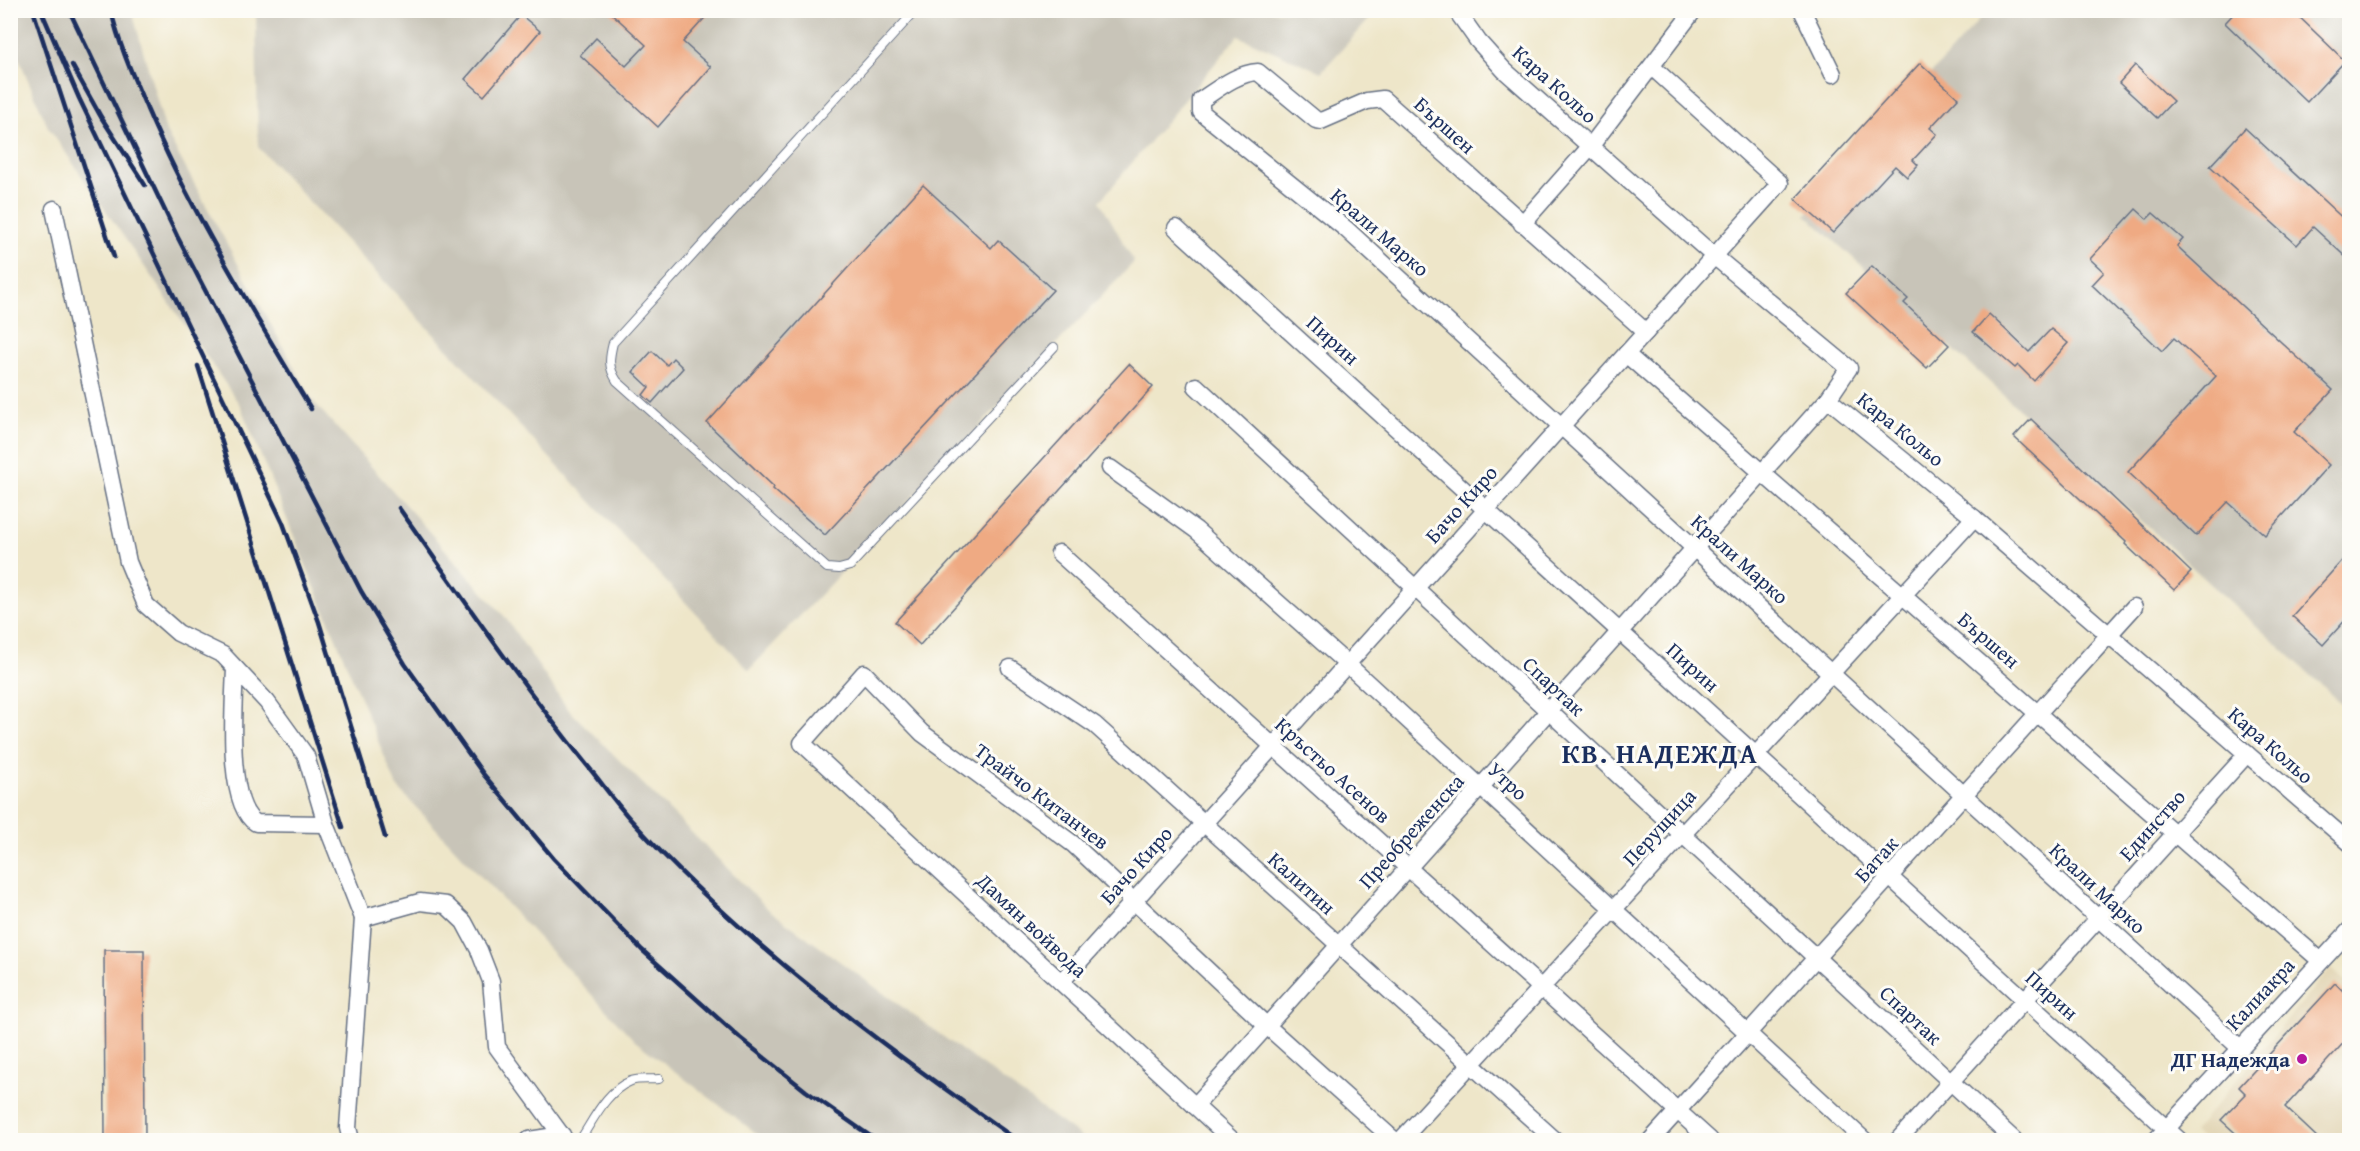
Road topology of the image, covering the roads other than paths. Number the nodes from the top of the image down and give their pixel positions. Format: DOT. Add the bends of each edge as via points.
graph roads {
  1 [pos="916,10"];
  2 [pos="1456,10"];
  3 [pos="1694,10"];
  4 [pos="1802,10"];
  5 [pos="1652,68"];
  6 [pos="1833,74"];
  7 [pos="1202,112"];
  8 [pos="1590,147"];
  9 [pos="54,209"];
  10 [pos="1522,224"];
  11 [pos="1176,228"];
  12 [pos="1714,256"];
  13 [pos="1646,332"];
  14 [pos="1054,347"];
  15 [pos="1626,354"];
  16 [pos="1196,386"];
  17 [pos="1828,399"];
  18 [pos="1561,426"];
  19 [pos="1110,468"];
  20 [pos="1762,472"];
  21 [pos="1486,509"];
  22 [pos="1974,518"];
  23 [pos="1694,548"];
  24 [pos="1059,553"];
  25 [pos="1415,589"];
  26 [pos="1903,596"];
  27 [pos="2134,607"];
  28 [pos="1620,631"];
  29 [pos="2109,636"];
  30 [pos="1347,664"];
  31 [pos="235,668"];
  32 [pos="1010,668"];
  33 [pos="1831,674"];
  34 [pos="1548,712"];
  35 [pos="2038,713"];
  36 [pos="802,743"];
  37 [pos="1273,746"];
  38 [pos="2247,754"];
  39 [pos="1756,755"];
  40 [pos="1482,786"];
  41 [pos="1964,795"];
  42 [pos="326,824"];
  43 [pos="1204,824"];
  44 [pos="2175,833"];
  45 [pos="1682,835"];
  46 [pos="2349,843"];
  47 [pos="1408,868"];
  48 [pos="1890,877"];
  49 [pos="1134,901"];
  50 [pos="1613,910"];
  51 [pos="363,918"];
  52 [pos="2098,918"];
  53 [pos="2349,930"];
  54 [pos="1338,946"];
  55 [pos="1816,958"];
  56 [pos="2321,961"];
  57 [pos="1061,982"];
  58 [pos="1541,988"];
  59 [pos="2025,1001"];
  60 [pos="1267,1026"];
  61 [pos="1747,1035"];
  62 [pos="2240,1048"];
  63 [pos="1471,1065"];
  64 [pos="659,1079"];
  65 [pos="1951,1083"];
  66 [pos="1195,1106"];
  67 [pos="1678,1111"];
  68 [pos="2167,1137"];
  69 [pos="564,1138"];
  70 [pos="351,1140"];
  71 [pos="529,1140"];
  72 [pos="580,1140"];
  73 [pos="1232,1140"];
  74 [pos="1394,1140"];
  75 [pos="1401,1140"];
  76 [pos="1555,1140"];
  77 [pos="1651,1140"];
  78 [pos="1710,1140"];
  79 [pos="1864,1140"];
  80 [pos="1898,1140"];
  81 [pos="2014,1140"];
  1 -- 14 [label="lane" via="613,343 610,369 617,381 827,568 839,569 850,566"];
  2 -- 8 [label="street, Кара Кольо" via="1504,70"];
  3 -- 5 [label="street"];
  4 -- 6 [label="street"];
  5 -- 8 [label="street"];
  5 -- 12 [label="street, Бачо Киро" via="1780,183"];
  7 -- 10 [label="street, Бършен" via="1201,100 1248,73 1258,72 1316,120 1383,99"];
  7 -- 18 [label="street, Крали Марко" via="1346,229"];
  8 -- 10 [label="street"];
  8 -- 12 [label="street, Кара Кольо"];
  9 -- 31 [label="street" via="128,562 146,605 178,633 223,655"];
  10 -- 13 [label="street, Бършен"];
  11 -- 21 [label="street, Пирин"];
  12 -- 13 [label="street, Бачо Киро"];
  12 -- 17 [label="street, Кара Кольо" via="1849,368"];
  13 -- 15 [label="street, Бачо Киро"];
  15 -- 18 [label="street, Бачо Киро"];
  15 -- 20 [label="street, Бършен"];
  16 -- 25 [label="street, Спартак"];
  17 -- 20 [label="street, Преобреженска"];
  17 -- 22 [label="street, Кара Кольо"];
  18 -- 21 [label="street, Бачо Киро"];
  18 -- 23 [label="street, Крали Марко"];
  19 -- 30 [label="street, Утро" via="1196,530"];
  20 -- 23 [label="street, Преобреженска"];
  20 -- 26 [label="street, Бършен"];
  21 -- 25 [label="street, Бачо Киро"];
  21 -- 28 [label="street, Пирин"];
  22 -- 26 [label="street, Перущица"];
  22 -- 29 [label="street, Кара Кольо"];
  23 -- 28 [label="street, Преобреженска"];
  23 -- 33 [label="street, Крали Марко"];
  24 -- 37 [label="street, Кръстьо Асенов"];
  25 -- 30 [label="street, Бачо Киро"];
  25 -- 34 [label="street, Спартак"];
  26 -- 33 [label="street, Перущица"];
  26 -- 35 [label="street, Бършен"];
  27 -- 29 [label="street, Батак"];
  28 -- 34 [label="street, Преобреженска"];
  28 -- 39 [label="street, Пирин"];
  29 -- 35 [label="street, Батак"];
  29 -- 38 [label="street, Кара Кольо"];
  30 -- 37 [label="street, Бачо Киро"];
  30 -- 40 [label="street, Утро"];
  31 -- 42 [label="street" via="267,702 306,756"];
  31 -- 42 [label="street" via="234,738 238,794 243,809 256,823"];
  32 -- 43 [label="street, Калитин" via="1095,725"];
  33 -- 39 [label="street, Перущица"];
  33 -- 41 [label="street, Крали Марко"];
  34 -- 40 [label="street, Преобреженска"];
  34 -- 45 [label="street, Спартак"];
  35 -- 41 [label="street, Батак"];
  35 -- 44 [label="street, Бършен"];
  36 -- 49 [label="street, Трайчо Китанчев" via="864,673 922,733 1073,844"];
  36 -- 57 [label="street, Дамян войвода"];
  37 -- 43 [label="street, Бачо Киро"];
  37 -- 47 [label="street, Кръстьо Асенов"];
  38 -- 44 [label="street, Единство"];
  38 -- 46 [label="street, Кара Кольо"];
  39 -- 45 [label="street, Перущица"];
  39 -- 48 [label="street, Пирин"];
  40 -- 47 [label="street, Преобреженска"];
  40 -- 50 [label="street, Утро"];
  41 -- 48 [label="street, Батак"];
  41 -- 52 [label="street, Крали Марко"];
  42 -- 51 [label="street"];
  43 -- 49 [label="street, Бачо Киро"];
  43 -- 54 [label="street, Калитин"];
  44 -- 52 [label="street, Единство"];
  44 -- 56 [label="street, Бършен"];
  45 -- 50 [label="street, Перущица"];
  45 -- 55 [label="street, Спартак"];
  47 -- 54 [label="street, Преобреженска"];
  47 -- 58 [label="street, Кръстьо Асенов"];
  48 -- 55 [label="street, Батак"];
  48 -- 59 [label="street, Пирин"];
  49 -- 57 [label="street, Бачо Киро"];
  49 -- 60 [label="street, Трайчо Китанчев"];
  50 -- 58 [label="street, Перущица"];
  50 -- 61 [label="street, Утро"];
  51 -- 69 [label="street" via="420,902 446,905 464,922 491,981 497,1047"];
  51 -- 70 [label="street" via="348,1128"];
  52 -- 59 [label="street, Единство"];
  52 -- 62 [label="street, Крали Марко"];
  53 -- 56 [label="street, Калиакра"];
  54 -- 60 [label="street, Преобреженска"];
  54 -- 63 [label="street, Калитин"];
  55 -- 61 [label="street, Батак"];
  55 -- 65 [label="street, Спартак"];
  56 -- 62 [label="street, Калиакра"];
  57 -- 66 [label="street, Дамян войвода"];
  58 -- 63 [label="street, Перущица"];
  58 -- 67 [label="street, Кръстьо Асенов"];
  59 -- 65 [label="street, Единство"];
  59 -- 68 [label="street, Пирин"];
  60 -- 66 [label="street, Преобреженска"];
  60 -- 74 [label="street, Трайчо Китанчев"];
  61 -- 67 [label="street, Батак"];
  61 -- 79 [label="street, Утро"];
  62 -- 68 [label="street, Калиакра"];
  63 -- 75 [label="street, Перущица"];
  63 -- 76 [label="street, Калитин"];
  64 -- 72 [label="lane" via="633,1080 616,1090"];
  65 -- 80 [label="street, Единство"];
  65 -- 81 [label="street, Спартак"];
  66 -- 73 [label="street, Дамян войвода"];
  67 -- 77 [label="street, Батак"];
  67 -- 78 [label="street, Кръстьо Асенов"];
  69 -- 71 [label="street"];
}
